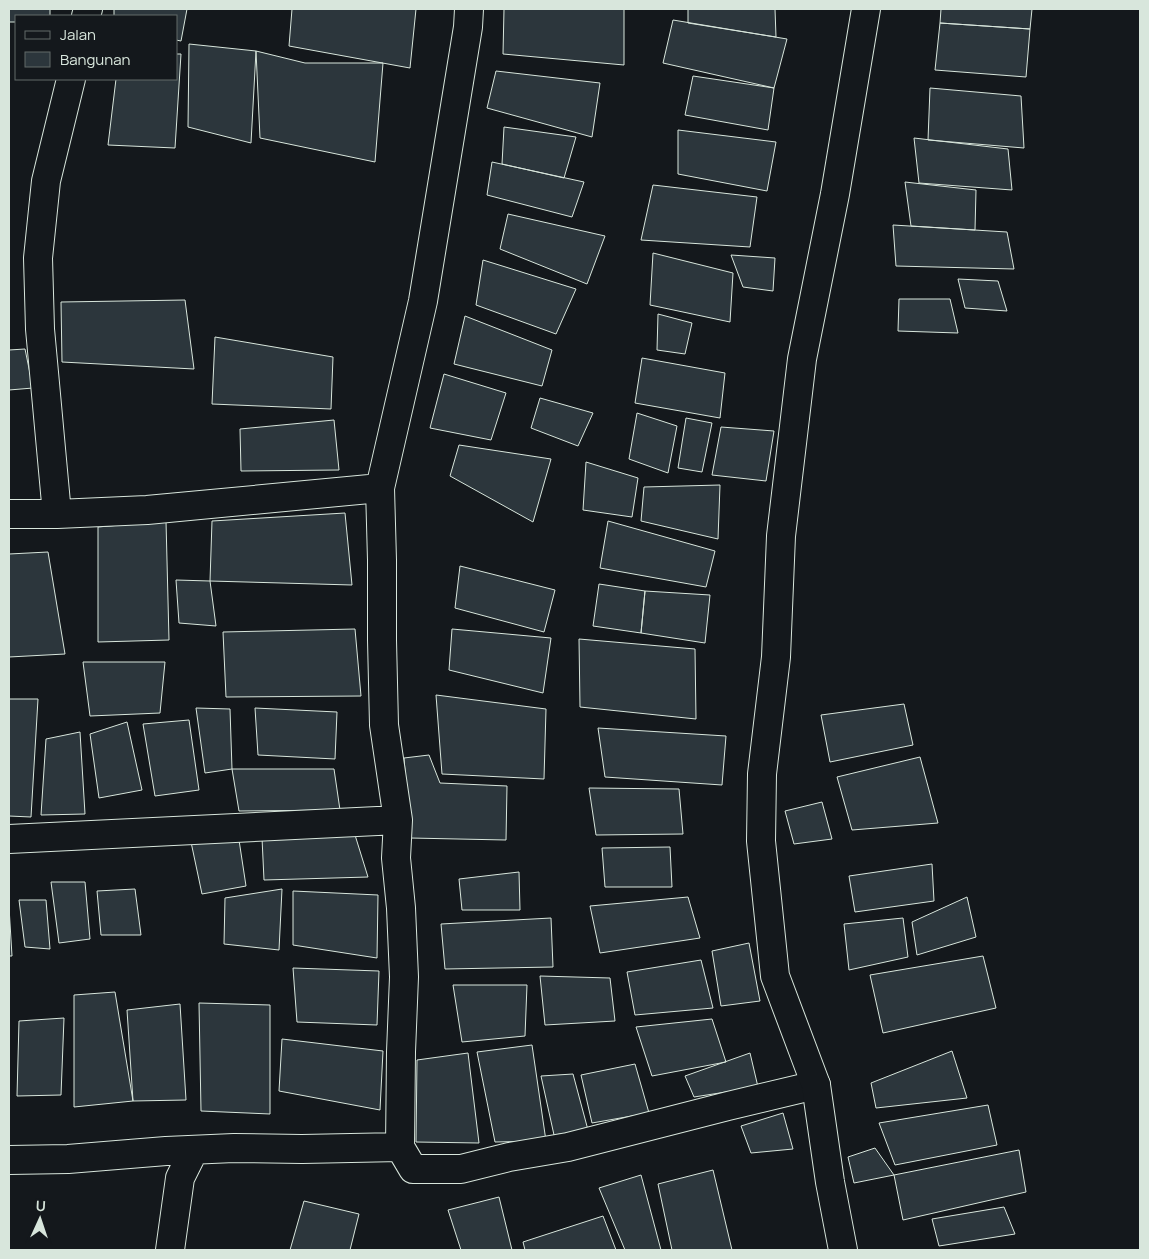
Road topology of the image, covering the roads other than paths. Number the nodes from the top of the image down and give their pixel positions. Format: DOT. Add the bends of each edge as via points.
graph roads {
  1 [pos="469,9"];
  2 [pos="866,9"];
  3 [pos="71,80"];
  4 [pos="380,488"];
  5 [pos="9,514"];
  6 [pos="57,514"];
  7 [pos="398,820"];
  8 [pos="9,839"];
  9 [pos="816,1085"];
  10 [pos="400,1147"];
  11 [pos="194,1150"];
  12 [pos="9,1160"];
  13 [pos="170,1250"];
  14 [pos="843,1250"];
  1 -- 4 [label="street" via="423,301"];
  2 -- 9 [label="street" via="835,194 802,360 782,536 776,657 762,774 761,841 775,976"];
  3 -- 6 [label="street" via="46,181 38,258 40,328"];
  4 -- 6 [label="street" via="147,510"];
  4 -- 7 [label="street" via="384,725"];
  5 -- 6 [label="street"];
  7 -- 8 [label="street"];
  7 -- 10 [label="street" via="396,858 404,977"];
  9 -- 10 [label="street" via="568,1147 461,1169 413,1169"];
  9 -- 14 [label="street"];
  10 -- 11 [label="street"];
  11 -- 12 [label="street"];
  11 -- 13 [label="street" via="180,1178"];
}
